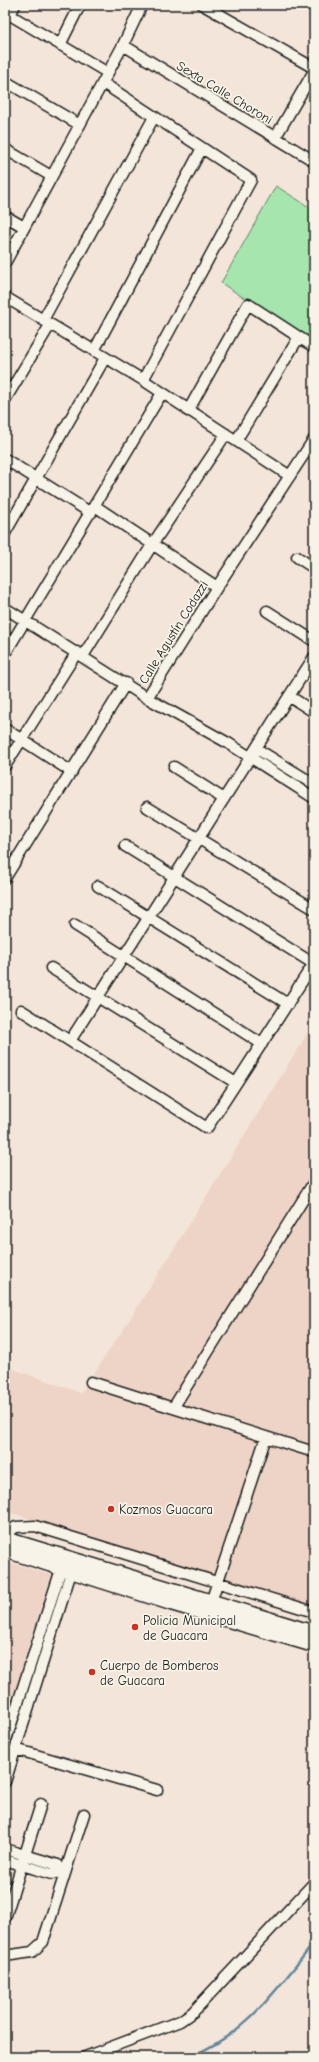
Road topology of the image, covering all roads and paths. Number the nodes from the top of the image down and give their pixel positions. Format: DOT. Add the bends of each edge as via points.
graph roads {
  1 [pos="15,5"];
  2 [pos="80,5"];
  3 [pos="142,5"];
  4 [pos="204,5"];
  5 [pos="8,13"];
  6 [pos="60,45"];
  7 [pos="123,45"];
  8 [pos="314,68"];
  9 [pos="314,71"];
  10 [pos="108,73"];
  11 [pos="5,81"];
  12 [pos="103,83"];
  13 [pos="154,117"];
  14 [pos="80,125"];
  15 [pos="275,138"];
  16 [pos="202,148"];
  17 [pos="5,149"];
  18 [pos="314,161"];
  19 [pos="51,176"];
  20 [pos="5,216"];
  21 [pos="24,227"];
  22 [pos="5,263"];
  23 [pos="5,297"];
  24 [pos="47,323"];
  25 [pos="299,338"];
  26 [pos="314,348"];
  27 [pos="94,351"];
  28 [pos="105,358"];
  29 [pos="143,380"];
  30 [pos="162,393"];
  31 [pos="5,400"];
  32 [pos="188,411"];
  33 [pos="226,434"];
  34 [pos="314,440"];
  35 [pos="236,441"];
  36 [pos="5,459"];
  37 [pos="290,476"];
  38 [pos="35,478"];
  39 [pos="93,509"];
  40 [pos="5,533"];
  41 [pos="152,545"];
  42 [pos="297,557"];
  43 [pos="314,568"];
  44 [pos="217,587"];
  45 [pos="5,608"];
  46 [pos="267,611"];
  47 [pos="24,620"];
  48 [pos="314,641"];
  49 [pos="5,654"];
  50 [pos="80,654"];
  51 [pos="314,657"];
  52 [pos="126,683"];
  53 [pos="289,696"];
  54 [pos="147,698"];
  55 [pos="314,712"];
  56 [pos="5,729"];
  57 [pos="22,739"];
  58 [pos="257,748"];
  59 [pos="251,758"];
  60 [pos="5,766"];
  61 [pos="174,767"];
  62 [pos="72,772"];
  63 [pos="314,784"];
  64 [pos="314,798"];
  65 [pos="224,799"];
  66 [pos="147,807"];
  67 [pos="199,839"];
  68 [pos="125,846"];
  69 [pos="175,877"];
  70 [pos="5,878"];
  71 [pos="98,886"];
  72 [pos="314,909"];
  73 [pos="149,918"];
  74 [pos="75,925"];
  75 [pos="124,956"];
  76 [pos="314,964"];
  77 [pos="51,968"];
  78 [pos="98,997"];
  79 [pos="288,1004"];
  80 [pos="21,1010"];
  81 [pos="70,1041"];
  82 [pos="262,1044"];
  83 [pos="236,1083"];
  84 [pos="314,1182"];
  85 [pos="91,1382"];
  86 [pos="173,1408"];
  87 [pos="266,1437"];
  88 [pos="314,1452"];
  89 [pos="5,1534"];
  90 [pos="5,1539"];
  91 [pos="5,1550"];
  92 [pos="68,1564"];
  93 [pos="218,1581"];
  94 [pos="209,1607"];
  95 [pos="314,1612"];
  96 [pos="314,1633"];
  97 [pos="314,1644"];
  98 [pos="5,1743"];
  99 [pos="16,1749"];
  100 [pos="5,1782"];
  101 [pos="157,1790"];
  102 [pos="41,1804"];
  103 [pos="84,1814"];
  104 [pos="5,1849"];
  105 [pos="24,1855"];
  106 [pos="5,1860"];
  107 [pos="22,1866"];
  108 [pos="314,1883"];
  109 [pos="5,1918"];
  110 [pos="5,1956"];
  111 [pos="85,2057"];
  1 -- 5 [label="street"];
  2 -- 6 [label="street"];
  3 -- 7 [label="street"];
  4 -- 8 [label="street"];
  5 -- 6 [label="street"];
  6 -- 10 [label="street"];
  7 -- 10 [label="street"];
  7 -- 15 [label="street, Sexta Calle Choroni"];
  9 -- 15 [label="street"];
  10 -- 12 [label="street"];
  11 -- 14 [label="street"];
  12 -- 13 [label="street"];
  12 -- 14 [label="street"];
  13 -- 16 [label="street"];
  13 -- 24 [label="street"];
  14 -- 19 [label="street"];
  15 -- 18 [label="street, Sexta Calle Choroni"];
  16 -- 27 [label="street"];
  16 -- 29 [label="street" via="251,180"];
  17 -- 19 [label="street"];
  19 -- 21 [label="street"];
  20 -- 21 [label="street"];
  21 -- 22 [label="street"];
  23 -- 24 [label="street"];
  24 -- 27 [label="street"];
  24 -- 31 [label="street"];
  25 -- 26 [label="street"];
  25 -- 32 [label="street" via="248,304"];
  25 -- 35 [label="street"];
  27 -- 28 [label="street"];
  28 -- 29 [label="street"];
  28 -- 38 [label="street"];
  29 -- 30 [label="street"];
  30 -- 32 [label="street"];
  30 -- 39 [label="street"];
  32 -- 33 [label="street"];
  33 -- 35 [label="street"];
  33 -- 41 [label="street"];
  34 -- 37 [label="street, Calle Agustín Codazzi"];
  35 -- 37 [label="street"];
  36 -- 38 [label="street"];
  37 -- 44 [label="street, Calle Agustín Codazzi"];
  38 -- 39 [label="street"];
  38 -- 40 [label="street"];
  39 -- 41 [label="street"];
  39 -- 47 [label="street"];
  41 -- 44 [label="street"];
  41 -- 50 [label="street"];
  42 -- 43 [label="street"];
  44 -- 54 [label="street, Calle Agustín Codazzi"];
  45 -- 47 [label="street, Calle Agustín Codazzi"];
  46 -- 48 [label="street"];
  47 -- 49 [label="street"];
  47 -- 50 [label="street, Calle Agustín Codazzi"];
  50 -- 52 [label="street, Calle Agustín Codazzi"];
  50 -- 57 [label="street"];
  51 -- 53 [label="street"];
  52 -- 54 [label="street, Calle Agustín Codazzi"];
  52 -- 62 [label="street"];
  53 -- 55 [label="street"];
  53 -- 58 [label="street"];
  54 -- 59 [label="street"];
  56 -- 57 [label="street"];
  57 -- 60 [label="street"];
  57 -- 62 [label="street"];
  58 -- 59 [label="street"];
  58 -- 63 [label="street"];
  59 -- 64 [label="street"];
  59 -- 65 [label="street"];
  61 -- 65 [label="street"];
  62 -- 70 [label="street"];
  65 -- 67 [label="street"];
  66 -- 67 [label="street"];
  67 -- 69 [label="street"];
  67 -- 72 [label="street"];
  68 -- 69 [label="street"];
  69 -- 73 [label="street"];
  69 -- 76 [label="street"];
  71 -- 73 [label="street"];
  73 -- 75 [label="street"];
  73 -- 79 [label="street"];
  74 -- 75 [label="street"];
  75 -- 78 [label="street"];
  75 -- 82 [label="street"];
  76 -- 79 [label="street"];
  77 -- 78 [label="street"];
  78 -- 81 [label="street"];
  78 -- 83 [label="street"];
  79 -- 82 [label="street"];
  80 -- 81 [label="street"];
  81 -- 83 [label="street" via="207,1128"];
  82 -- 83 [label="street"];
  84 -- 86 [label="street"];
  85 -- 86 [label="street"];
  86 -- 87 [label="street"];
  87 -- 88 [label="street"];
  87 -- 93 [label="street"];
  89 -- 93 [label="street" via="16,1526 35,1526"];
  90 -- 92 [label="main road"];
  91 -- 92 [label="main road"];
  92 -- 94 [label="main road"];
  92 -- 98 [label="street"];
  92 -- 99 [label="street"];
  93 -- 94 [label="street"];
  93 -- 95 [label="street"];
  94 -- 96 [label="main road"];
  94 -- 97 [label="main road"];
  99 -- 100 [label="street"];
  99 -- 101 [label="street"];
  102 -- 105 [label="street"];
  103 -- 110 [label="street" via="43,1942 32,1952"];
  104 -- 105 [label="street"];
  105 -- 107 [label="street"];
  105 -- 107 [label="street" via="58,1865 59,1868 52,1874"];
  106 -- 107 [label="street"];
  107 -- 109 [label="street"];
  108 -- 111 [label="street" via="193,2012 180,2021"];
}
